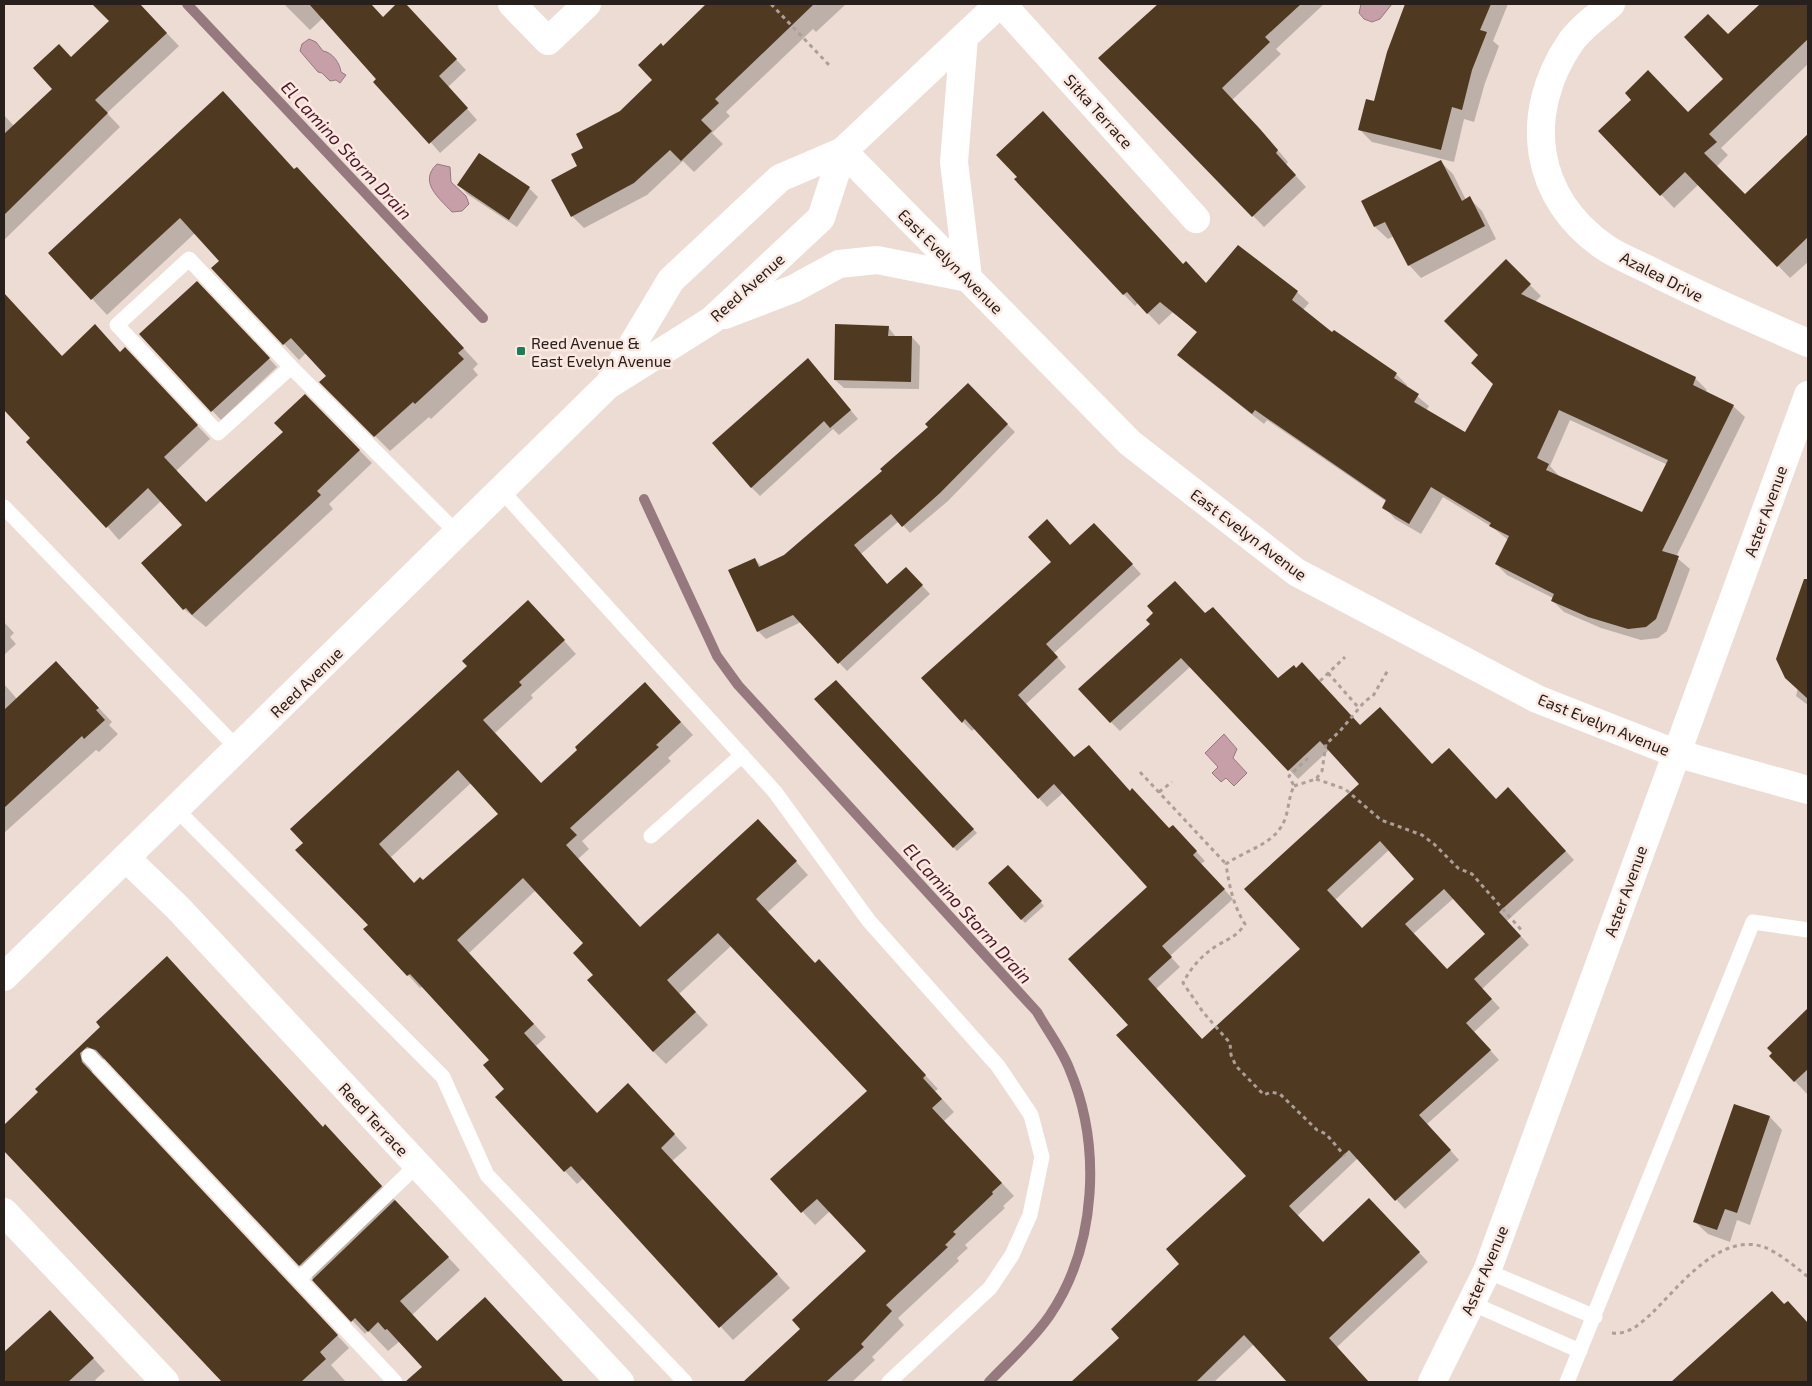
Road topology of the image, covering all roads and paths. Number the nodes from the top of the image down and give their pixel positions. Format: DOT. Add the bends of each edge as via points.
graph roads {
  1 [pos="512,4"];
  2 [pos="587,4"];
  3 [pos="771,4"];
  4 [pos="1001,4"];
  5 [pos="1611,4"];
  6 [pos="964,37"];
  7 [pos="829,65"];
  8 [pos="843,151"];
  9 [pos="1196,219"];
  10 [pos="968,278"];
  11 [pos="712,320"];
  12 [pos="1808,343"];
  13 [pos="291,367"];
  14 [pos="607,386"];
  15 [pos="1808,395"];
  16 [pos="501,490"];
  17 [pos="4,507"];
  18 [pos="457,533"];
  19 [pos="1345,657"];
  20 [pos="1388,670"];
  21 [pos="1328,673"];
  22 [pos="1320,681"];
  23 [pos="1359,708"];
  24 [pos="238,749"];
  25 [pos="1675,753"];
  26 [pos="742,755"];
  27 [pos="1308,758"];
  28 [pos="1140,772"];
  29 [pos="1316,779"];
  30 [pos="1172,782"];
  31 [pos="1294,786"];
  32 [pos="1808,790"];
  33 [pos="1159,792"];
  34 [pos="176,809"];
  35 [pos="651,836"];
  36 [pos="126,858"];
  37 [pos="1226,864"];
  38 [pos="1808,930"];
  39 [pos="1523,932"];
  40 [pos="6,970"];
  41 [pos="89,1056"];
  42 [pos="1345,1156"];
  43 [pos="417,1165"];
  44 [pos="4,1212"];
  45 [pos="1487,1271"];
  46 [pos="1808,1277"];
  47 [pos="299,1279"];
  48 [pos="1471,1302"];
  49 [pos="1592,1324"];
  50 [pos="1580,1351"];
  51 [pos="165,1382"];
  52 [pos="395,1382"];
  53 [pos="620,1382"];
  54 [pos="685,1382"];
  55 [pos="889,1382"];
  56 [pos="1432,1382"];
  57 [pos="1567,1382"];
  1 -- 2 [label="main road" via="548,41"];
  3 -- 7 [label="path"];
  4 -- 6 [label="main road, Reed Avenue"];
  4 -- 9 [label="main road, Sitka Terrace"];
  5 -- 12 [label="main road, Azalea Drive" via="1571,42 1552,75 1541,110 1545,172 1570,217 1606,248 1711,301"];
  6 -- 8 [label="main road, Reed Avenue"];
  6 -- 10 [label="main road" via="954,162"];
  8 -- 10 [label="main road, East Evelyn Avenue"];
  8 -- 11 [label="main road, Reed Avenue" via="821,218"];
  8 -- 14 [label="main road, Reed Avenue" via="780,178 671,280"];
  10 -- 11 [label="main road" via="877,260 839,264 793,289"];
  10 -- 25 [label="main road, East Evelyn Avenue" via="1130,442 1296,572 1538,699"];
  11 -- 14 [label="main road, Reed Avenue"];
  13 -- 13 [label="lane" via="189,259 117,325 218,434"];
  13 -- 18 [label="lane"];
  14 -- 16 [label="main road, Reed Avenue"];
  15 -- 25 [label="main road, Aster Avenue"];
  16 -- 18 [label="main road, Reed Avenue"];
  16 -- 26 [label="lane"];
  17 -- 24 [label="lane"];
  18 -- 24 [label="main road, Reed Avenue"];
  19 -- 21 [label="path"];
  20 -- 23 [label="path" via="1378,690"];
  21 -- 22 [label="path"];
  21 -- 23 [label="path"];
  23 -- 29 [label="path" via="1326,744 1322,771"];
  24 -- 34 [label="main road, Reed Avenue"];
  25 -- 32 [label="main road, East Evelyn Avenue"];
  25 -- 45 [label="main road, Aster Avenue"];
  26 -- 35 [label="lane"];
  26 -- 55 [label="lane" via="775,792 869,921 998,1066 1032,1115 1042,1157 1030,1215 1012,1255 990,1288"];
  27 -- 31 [label="path" via="1287,775"];
  28 -- 33 [label="path"];
  29 -- 31 [label="path"];
  29 -- 39 [label="path" via="1345,789 1381,820 1422,835 1458,868 1472,874"];
  30 -- 33 [label="path"];
  31 -- 37 [label="path" via="1286,816 1270,841"];
  33 -- 37 [label="path"];
  34 -- 36 [label="main road, Reed Avenue"];
  34 -- 54 [label="lane" via="443,1077 487,1175"];
  36 -- 40 [label="main road, Reed Avenue"];
  36 -- 43 [label="main road, Reed Terrace" via="178,908"];
  37 -- 42 [label="path" via="1237,911 1245,924 1238,935 1217,945 1195,964 1183,982 1203,1012 1230,1042 1236,1066 1264,1094 1280,1094 1317,1130 1326,1134"];
  38 -- 49 [label="lane" via="1754,922"];
  41 -- 47 [label="lane"];
  43 -- 47 [label="lane"];
  43 -- 53 [label="main road, Reed Terrace"];
  44 -- 51 [label="main road"];
  45 -- 48 [label="main road, Aster Avenue"];
  45 -- 49 [label="lane"];
  46 -- 49 [label="path" via="1764,1248 1739,1244 1720,1250 1638,1327 1618,1334"];
  47 -- 52 [label="lane"];
  48 -- 50 [label="lane"];
  48 -- 56 [label="main road, Aster Avenue"];
  49 -- 50 [label="lane"];
  50 -- 57 [label="lane"];
}
